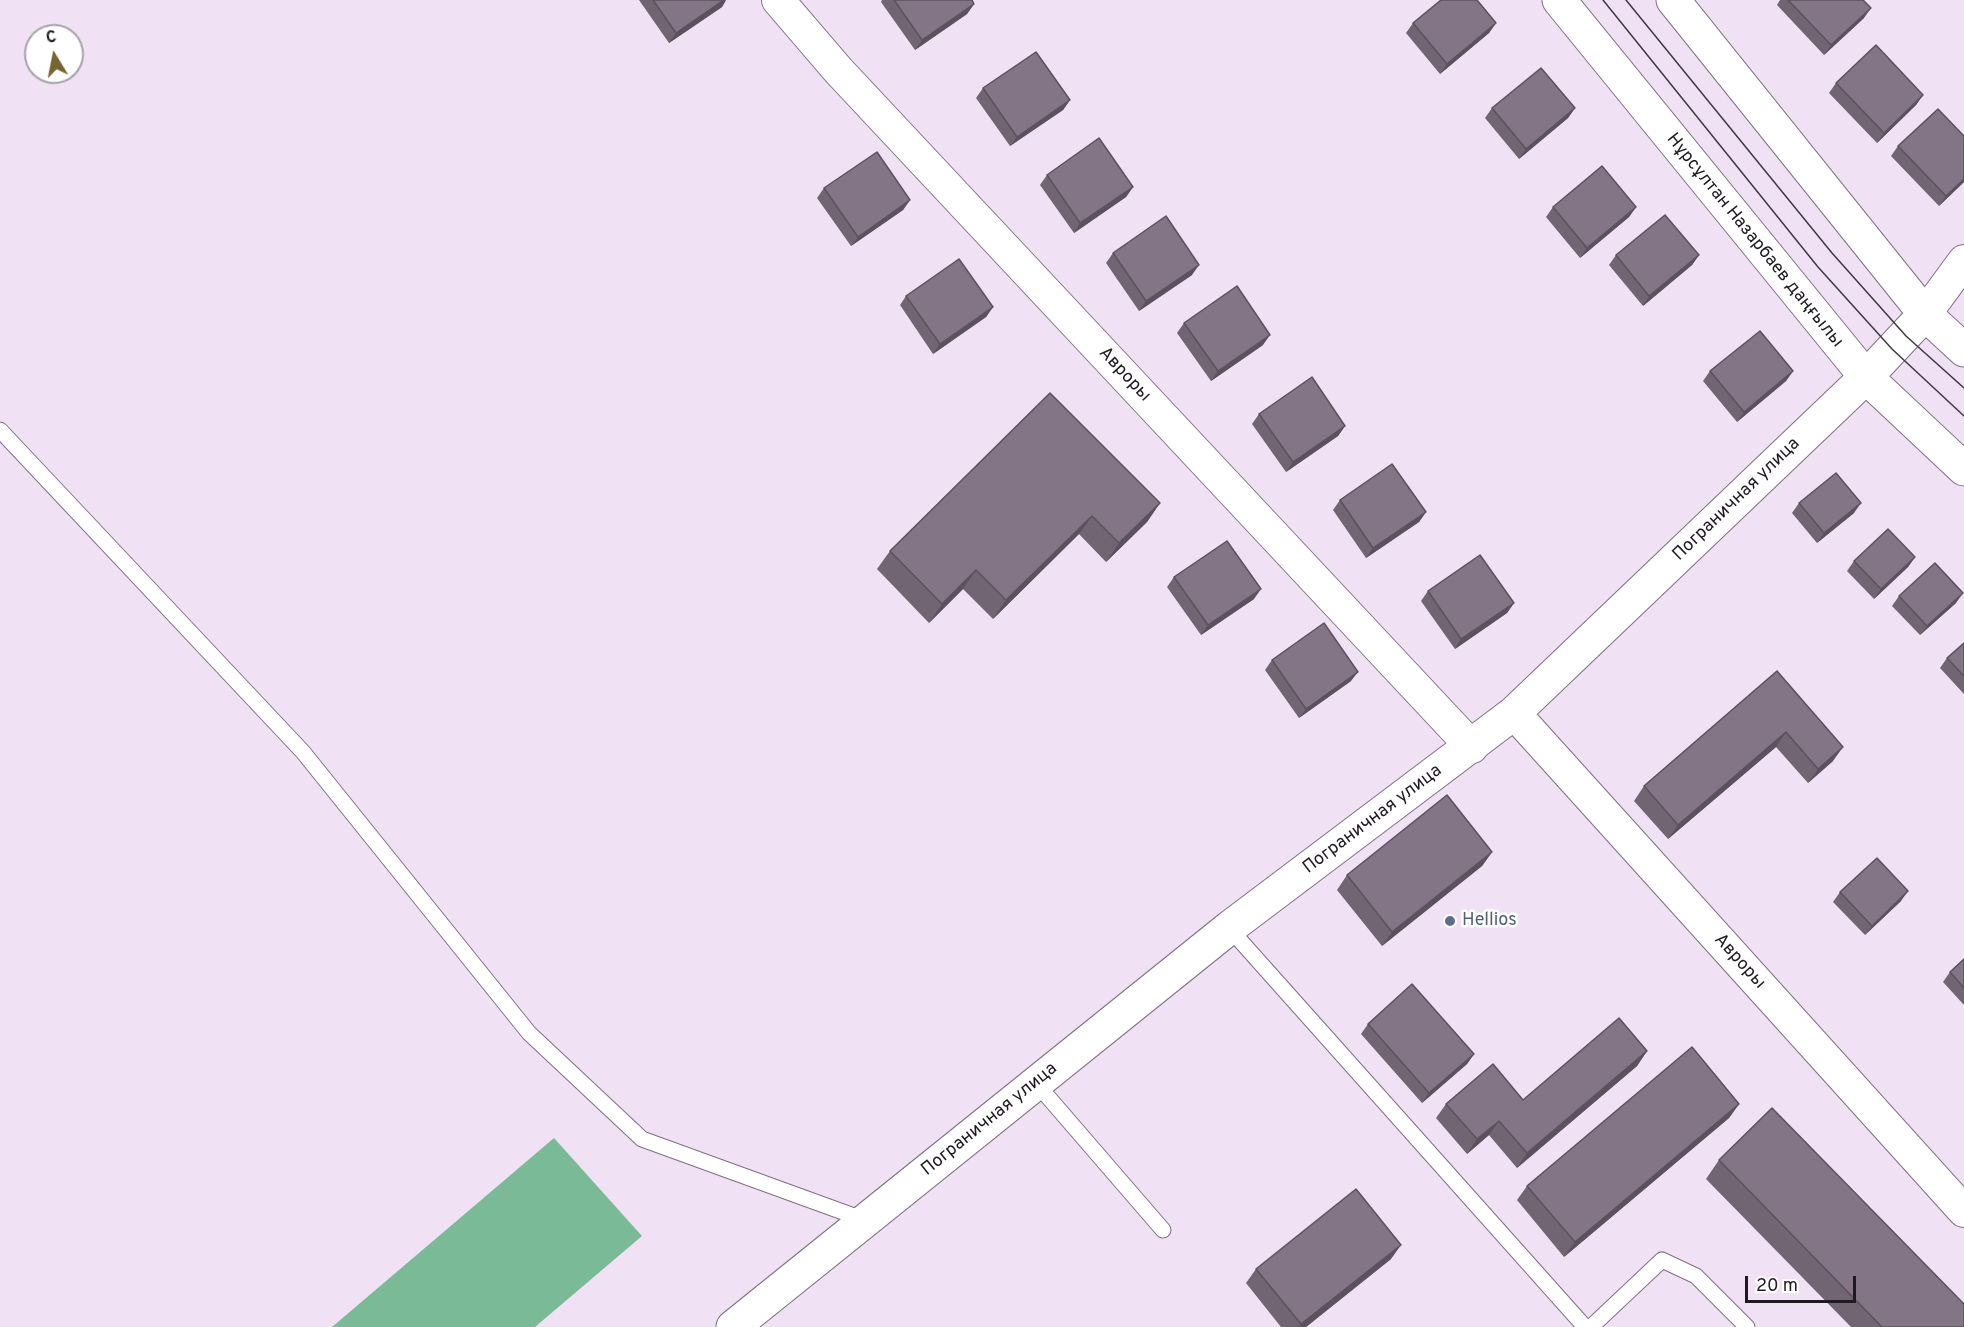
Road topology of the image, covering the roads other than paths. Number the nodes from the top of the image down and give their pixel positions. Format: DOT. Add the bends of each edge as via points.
graph roads {
  1 [pos="778,0"];
  2 [pos="1559,0"];
  3 [pos="1673,0"];
  4 [pos="1964,261"];
  5 [pos="1925,314"];
  6 [pos="1964,350"];
  7 [pos="1866,377"];
  8 [pos="0,430"];
  9 [pos="1964,469"];
  10 [pos="1514,713"];
  11 [pos="1472,747"];
  12 [pos="1229,928"];
  13 [pos="1036,1083"];
  14 [pos="1964,1211"];
  15 [pos="865,1220"];
  16 [pos="1164,1230"];
  17 [pos="733,1327"];
  18 [pos="1585,1327"];
  19 [pos="1591,1327"];
  20 [pos="1747,1327"];
  1 -- 11 [label="street, Авроры" via="838,70"];
  2 -- 7 [label="main road, Нұрсұлтан Назарбаев даңғылы"];
  3 -- 5 [label="main road"];
  4 -- 5 [label="street, Пограничная улица"];
  5 -- 6 [label="main road"];
  5 -- 7 [label="main road, Пограничная улица"];
  7 -- 9 [label="main road, Нұрсұлтан Назарбаев даңғылы"];
  7 -- 10 [label="main road, Пограничная улица"];
  8 -- 15 [label="lane" via="303,752 529,1033 642,1139"];
  10 -- 11 [label="main road, Пограничная улица"];
  10 -- 14 [label="street, Авроры"];
  11 -- 12 [label="main road, Пограничная улица"];
  12 -- 13 [label="main road, Пограничная улица"];
  12 -- 18 [label="lane"];
  13 -- 15 [label="main road, Пограничная улица"];
  13 -- 16 [label="lane"];
  15 -- 17 [label="main road, Пограничная улица"];
  19 -- 20 [label="lane" via="1662,1260 1696,1276"];
}
